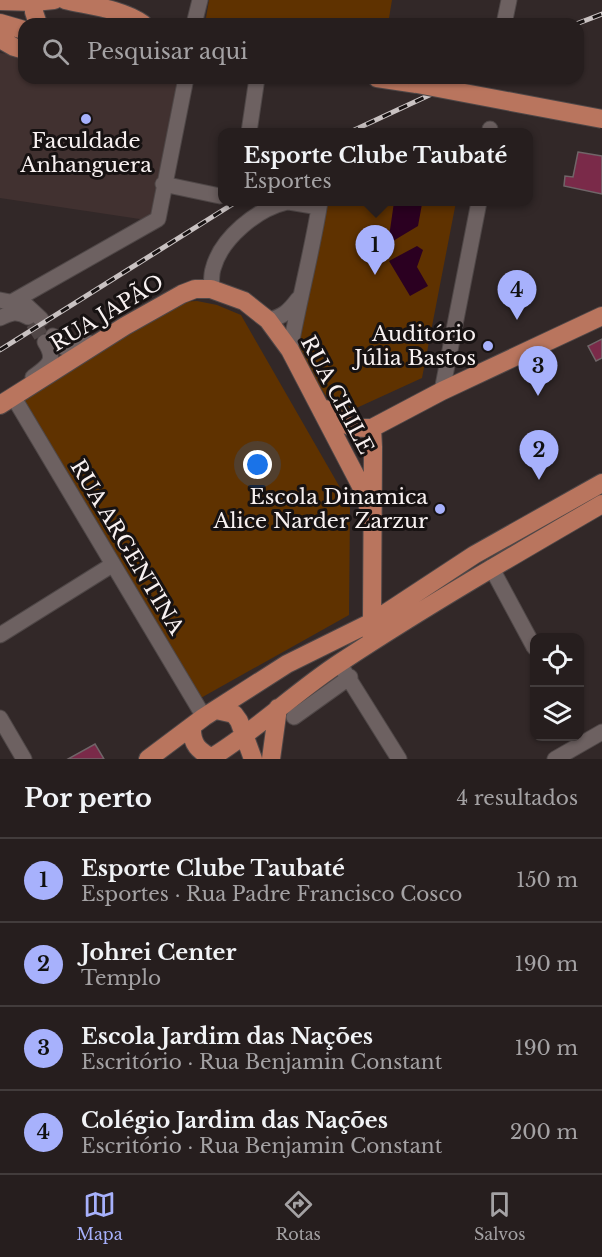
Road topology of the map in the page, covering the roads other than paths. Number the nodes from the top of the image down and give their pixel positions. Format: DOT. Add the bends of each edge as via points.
graph roads {
  1 [pos="54,0"];
  2 [pos="65,0"];
  3 [pos="200,0"];
  4 [pos="509,0"];
  5 [pos="0,1"];
  6 [pos="34,1"];
  7 [pos="37,18"];
  8 [pos="119,18"];
  9 [pos="196,18"];
  10 [pos="505,18"];
  11 [pos="0,23"];
  12 [pos="18,28"];
  13 [pos="0,39"];
  14 [pos="18,48"];
  15 [pos="185,84"];
  16 [pos="257,84"];
  17 [pos="410,84"];
  18 [pos="602,119"];
  19 [pos="250,128"];
  20 [pos="163,184"];
  21 [pos="218,196"];
  22 [pos="270,206"];
  23 [pos="320,206"];
  24 [pos="478,206"];
  25 [pos="211,289"];
  26 [pos="300,297"];
  27 [pos="244,301"];
  28 [pos="5,302"];
  29 [pos="602,316"];
  30 [pos="0,318"];
  31 [pos="268,320"];
  32 [pos="125,326"];
  33 [pos="290,350"];
  34 [pos="442,391"];
  35 [pos="5,401"];
  36 [pos="321,406"];
  37 [pos="372,428"];
  38 [pos="602,483"];
  39 [pos="602,504"];
  40 [pos="373,522"];
  41 [pos="112,565"];
  42 [pos="492,567"];
  43 [pos="372,622"];
  44 [pos="0,635"];
  45 [pos="530,639"];
  46 [pos="346,666"];
  47 [pos="286,712"];
  48 [pos="0,718"];
  49 [pos="204,718"];
  50 [pos="602,732"];
  51 [pos="584,735"];
  52 [pos="243,737"];
  53 [pos="576,741"];
  54 [pos="212,758"];
  55 [pos="24,759"];
  56 [pos="148,759"];
  57 [pos="253,759"];
  58 [pos="271,759"];
  59 [pos="399,759"];
  60 [pos="555,759"];
  1 -- 6 [label="main road"];
  2 -- 8 [label="main road"];
  3 -- 9 [label="street"];
  4 -- 10 [label="street"];
  5 -- 6 [label="main road"];
  6 -- 7 [label="main road"];
  11 -- 12 [label="main road"];
  13 -- 14 [label="main road"];
  15 -- 20 [label="street"];
  16 -- 19 [label="street"];
  17 -- 18 [label="main road, bridge"];
  20 -- 21 [label="street"];
  20 -- 28 [label="street" via="155,222"];
  22 -- 25 [label="street" via="247,222 221,249"];
  23 -- 26 [label="street"];
  24 -- 34 [label="street"];
  25 -- 27 [label="main road, RUA JAPÃO"];
  25 -- 32 [label="main road, RUA JAPÃO" via="182,294"];
  26 -- 31 [label="street" via="288,313"];
  26 -- 33 [label="street"];
  27 -- 31 [label="main road, RUA CHILE"];
  28 -- 30 [label="street" via="26,305 37,321 12,312"];
  29 -- 34 [label="main road"];
  31 -- 33 [label="main road, RUA CHILE"];
  32 -- 35 [label="main road, RUA JAPÃO"];
  32 -- 35 [label="street" via="68,350 49,339 51,360"];
  33 -- 36 [label="main road, RUA CHILE"];
  34 -- 37 [label="main road"];
  35 -- 41 [label="street, RUA ARGENTINA"];
  36 -- 37 [label="main road" via="346,426"];
  36 -- 40 [label="main road, RUA CHILE" via="363,490"];
  37 -- 40 [label="main road, RUA CHILE"];
  38 -- 43 [label="main road" via="474,555"];
  39 -- 42 [label="main road"];
  40 -- 43 [label="main road, RUA CHILE"];
  41 -- 44 [label="street"];
  41 -- 49 [label="street, RUA ARGENTINA"];
  42 -- 45 [label="street"];
  42 -- 46 [label="main road"];
  43 -- 46 [label="main road"];
  43 -- 49 [label="main road" via="287,664"];
  46 -- 47 [label="main road"];
  46 -- 59 [label="street"];
  47 -- 52 [label="main road"];
  47 -- 58 [label="main road"];
  48 -- 55 [label="street"];
  49 -- 52 [label="main road" via="225,711 234,714"];
  49 -- 54 [label="main road" via="193,743"];
  49 -- 56 [label="main road"];
  50 -- 51 [label="street"];
  52 -- 54 [label="main road"];
  52 -- 57 [label="main road"];
  53 -- 60 [label="street"];
}
